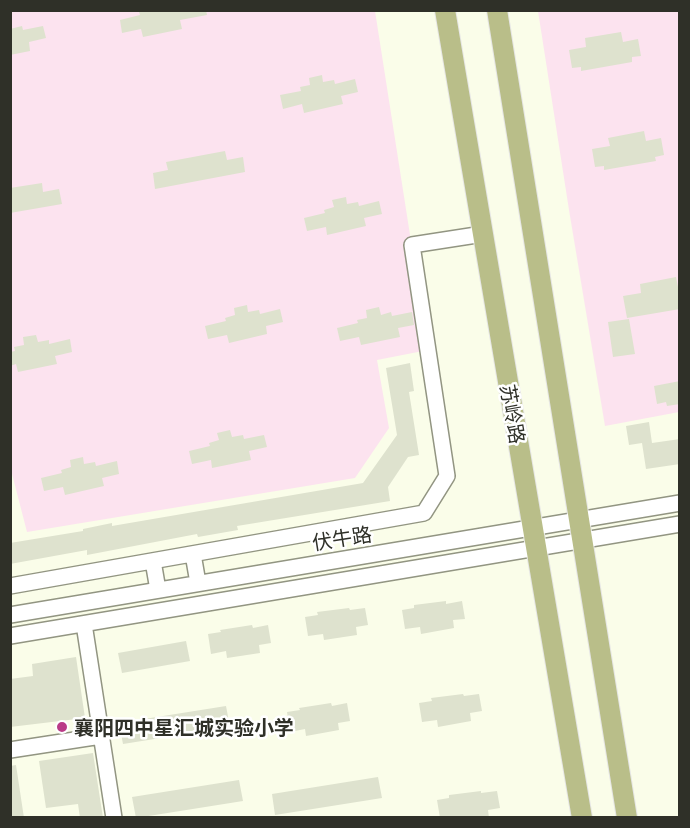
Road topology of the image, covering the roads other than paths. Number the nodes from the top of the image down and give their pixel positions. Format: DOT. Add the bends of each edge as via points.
graph roads {
  1 [pos="445,10"];
  2 [pos="497,10"];
  3 [pos="483,234"];
  4 [pos="680,503"];
  5 [pos="579,520"];
  6 [pos="680,524"];
  7 [pos="533,528"];
  8 [pos="582,540"];
  9 [pos="536,548"];
  10 [pos="193,554"];
  11 [pos="153,561"];
  12 [pos="34,582"];
  13 [pos="198,583"];
  14 [pos="10,586"];
  15 [pos="158,590"];
  16 [pos="39,610"];
  17 [pos="10,615"];
  18 [pos="84,624"];
  19 [pos="10,636"];
  20 [pos="101,736"];
  21 [pos="10,750"];
  22 [pos="114,818"];
  23 [pos="582,818"];
  24 [pos="627,818"];
  1 -- 3 [label="main road, 苏岭路"];
  2 -- 5 [label="main road"];
  3 -- 7 [label="main road, 苏岭路"];
  3 -- 10 [label="street" via="412,245 447,476 424,513"];
  4 -- 5 [label="street, 伏牛路"];
  5 -- 7 [label="street, 伏牛路"];
  5 -- 8 [label="main road"];
  6 -- 8 [label="street"];
  7 -- 9 [label="main road, 苏岭路"];
  7 -- 13 [label="street, 伏牛路"];
  8 -- 9 [label="street"];
  8 -- 24 [label="main road"];
  9 -- 18 [label="street"];
  9 -- 23 [label="main road, 苏岭路"];
  10 -- 11 [label="street"];
  10 -- 13 [label="street"];
  11 -- 12 [label="street"];
  11 -- 15 [label="street"];
  12 -- 14 [label="street"];
  12 -- 16 [label="street"];
  13 -- 15 [label="street, 伏牛路"];
  15 -- 16 [label="street, 伏牛路"];
  16 -- 17 [label="street, 伏牛路"];
  18 -- 19 [label="street"];
  18 -- 20 [label="street"];
  20 -- 21 [label="street"];
  20 -- 22 [label="street"];
}
